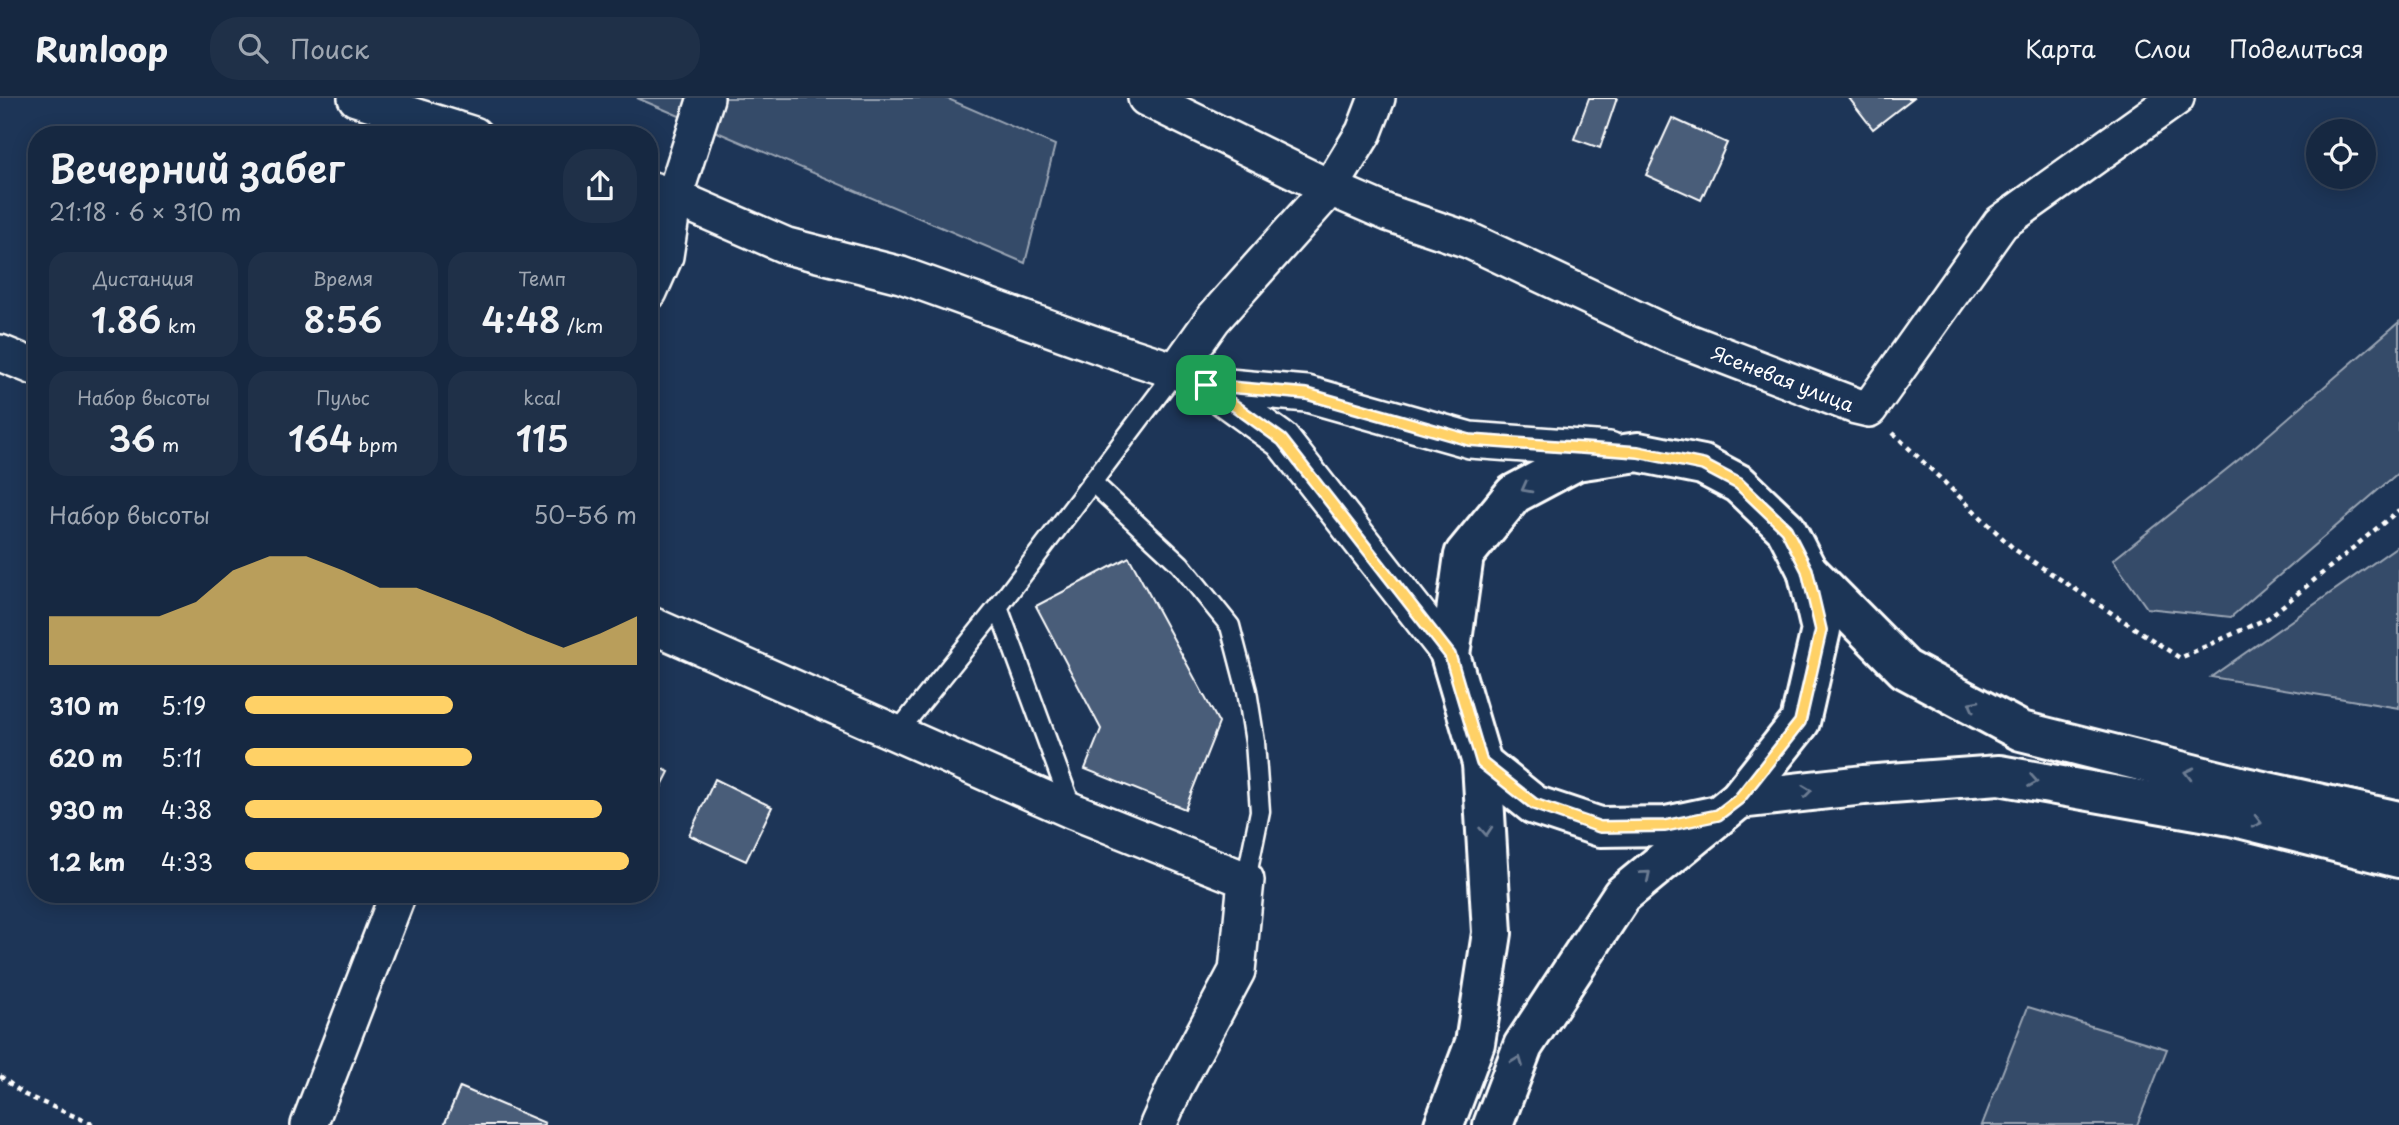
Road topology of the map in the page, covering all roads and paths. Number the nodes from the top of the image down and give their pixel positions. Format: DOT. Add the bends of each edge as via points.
graph roads {
  1 [pos="356,98"];
  2 [pos="706,98"];
  3 [pos="1146,98"];
  4 [pos="1377,98"];
  5 [pos="2175,98"];
  6 [pos="445,126"];
  7 [pos="1330,188"];
  8 [pos="662,193"];
  9 [pos="658,272"];
  10 [pos="0,353"];
  11 [pos="28,364"];
  12 [pos="1191,378"];
  13 [pos="1869,409"];
  14 [pos="1638,452"];
  15 [pos="1092,482"];
  16 [pos="2399,510"];
  17 [pos="1807,570"];
  18 [pos="998,607"];
  19 [pos="658,628"];
  20 [pos="1450,655"];
  21 [pos="896,734"];
  22 [pos="1482,763"];
  23 [pos="1728,807"];
  24 [pos="1073,811"];
  25 [pos="2399,821"];
  26 [pos="2399,858"];
  27 [pos="1246,880"];
  28 [pos="395,903"];
  29 [pos="0,1076"];
  30 [pos="96,1125"];
  31 [pos="309,1125"];
  32 [pos="1158,1125"];
  33 [pos="1444,1125"];
  34 [pos="1493,1125"];
  1 -- 6 [label="street"];
  2 -- 8 [label="street"];
  3 -- 7 [label="street, Ясеневая улица"];
  4 -- 7 [label="street" via="1364,132"];
  5 -- 13 [label="street, Ясеневая улица" via="2001,223"];
  7 -- 12 [label="street" via="1213,319"];
  7 -- 13 [label="street, Ясеневая улица" via="1468,240 1670,335"];
  8 -- 9 [label="street" via="665,256"];
  8 -- 12 [label="street" via="787,246 901,275"];
  10 -- 11 [label="street"];
  12 -- 14 [label="street" via="1307,394 1469,440"];
  12 -- 15 [label="lane"];
  12 -- 20 [label="street" via="1282,440"];
  13 -- 16 [label="path" via="2014,549 2180,658 2268,618"];
  14 -- 17 [label="main road" via="1703,465 1739,484 1786,529"];
  14 -- 20 [label="main road, one-way" via="1576,461 1514,494 1464,555"];
  15 -- 18 [label="lane"];
  15 -- 27 [label="lane" via="1181,564 1230,626 1247,691 1260,811"];
  17 -- 23 [label="main road" via="1821,630 1800,722"];
  25 -- 17 [label="main road, one-way" via="2021,731 1905,669"];
  18 -- 21 [label="lane"];
  18 -- 24 [label="lane"];
  19 -- 21 [label="street"];
  20 -- 22 [label="main road"];
  21 -- 24 [label="street"];
  22 -- 23 [label="main road" via="1534,804 1600,827 1665,826"];
  22 -- 33 [label="main road, one-way" via="1492,933 1475,1043"];
  23 -- 26 [label="main road, one-way" via="1864,785 1999,775 2231,816"];
  34 -- 23 [label="main road, one-way" via="1524,1046 1622,895"];
  24 -- 27 [label="street"];
  27 -- 32 [label="street" via="1237,971"];
  28 -- 31 [label="street"];
  29 -- 30 [label="path" via="25,1095"];
}
